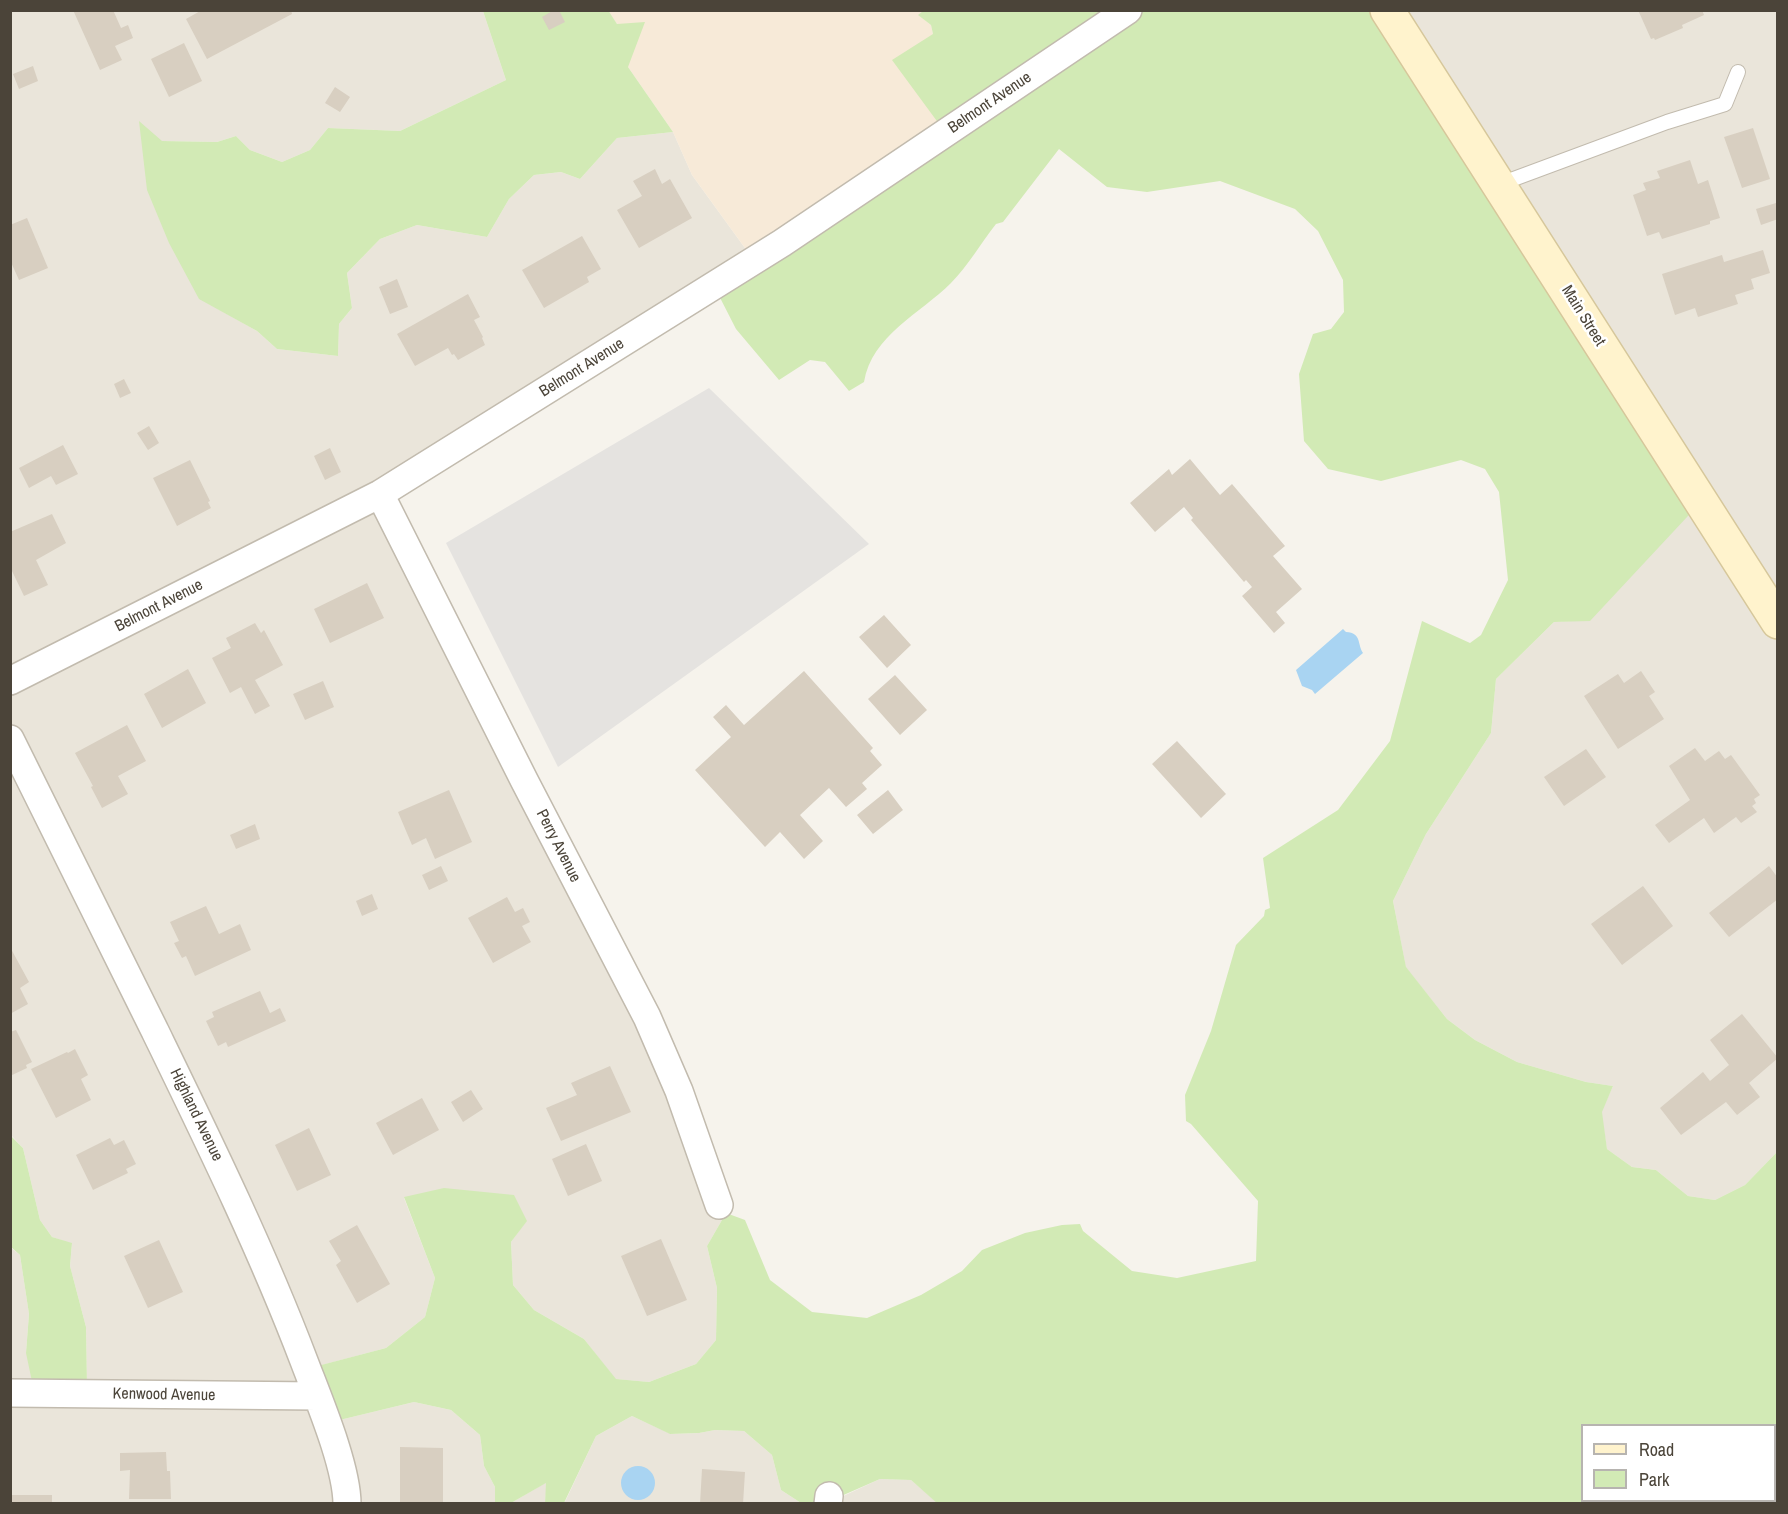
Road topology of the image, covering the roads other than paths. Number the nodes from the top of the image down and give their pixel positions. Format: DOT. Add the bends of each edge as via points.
graph roads {
  1 [pos="1128,10"];
  2 [pos="1387,10"];
  3 [pos="1738,72"];
  4 [pos="1500,184"];
  5 [pos="380,494"];
  6 [pos="1778,622"];
  7 [pos="10,681"];
  8 [pos="10,740"];
  9 [pos="719,1205"];
  10 [pos="10,1394"];
  11 [pos="317,1396"];
  12 [pos="347,1503"];
  1 -- 5 [label="street, Belmont Avenue" via="782,243"];
  2 -- 4 [label="main road, Main Street"];
  3 -- 4 [label="lane" via="1725,104"];
  4 -- 6 [label="main road, Main Street"];
  5 -- 7 [label="street, Belmont Avenue"];
  5 -- 9 [label="street, Perry Avenue" via="647,1017 679,1091"];
  8 -- 11 [label="street, Highland Avenue" via="222,1167"];
  10 -- 11 [label="street, Kenwood Avenue"];
  11 -- 12 [label="street, Highland Avenue" via="337,1456"];
}
